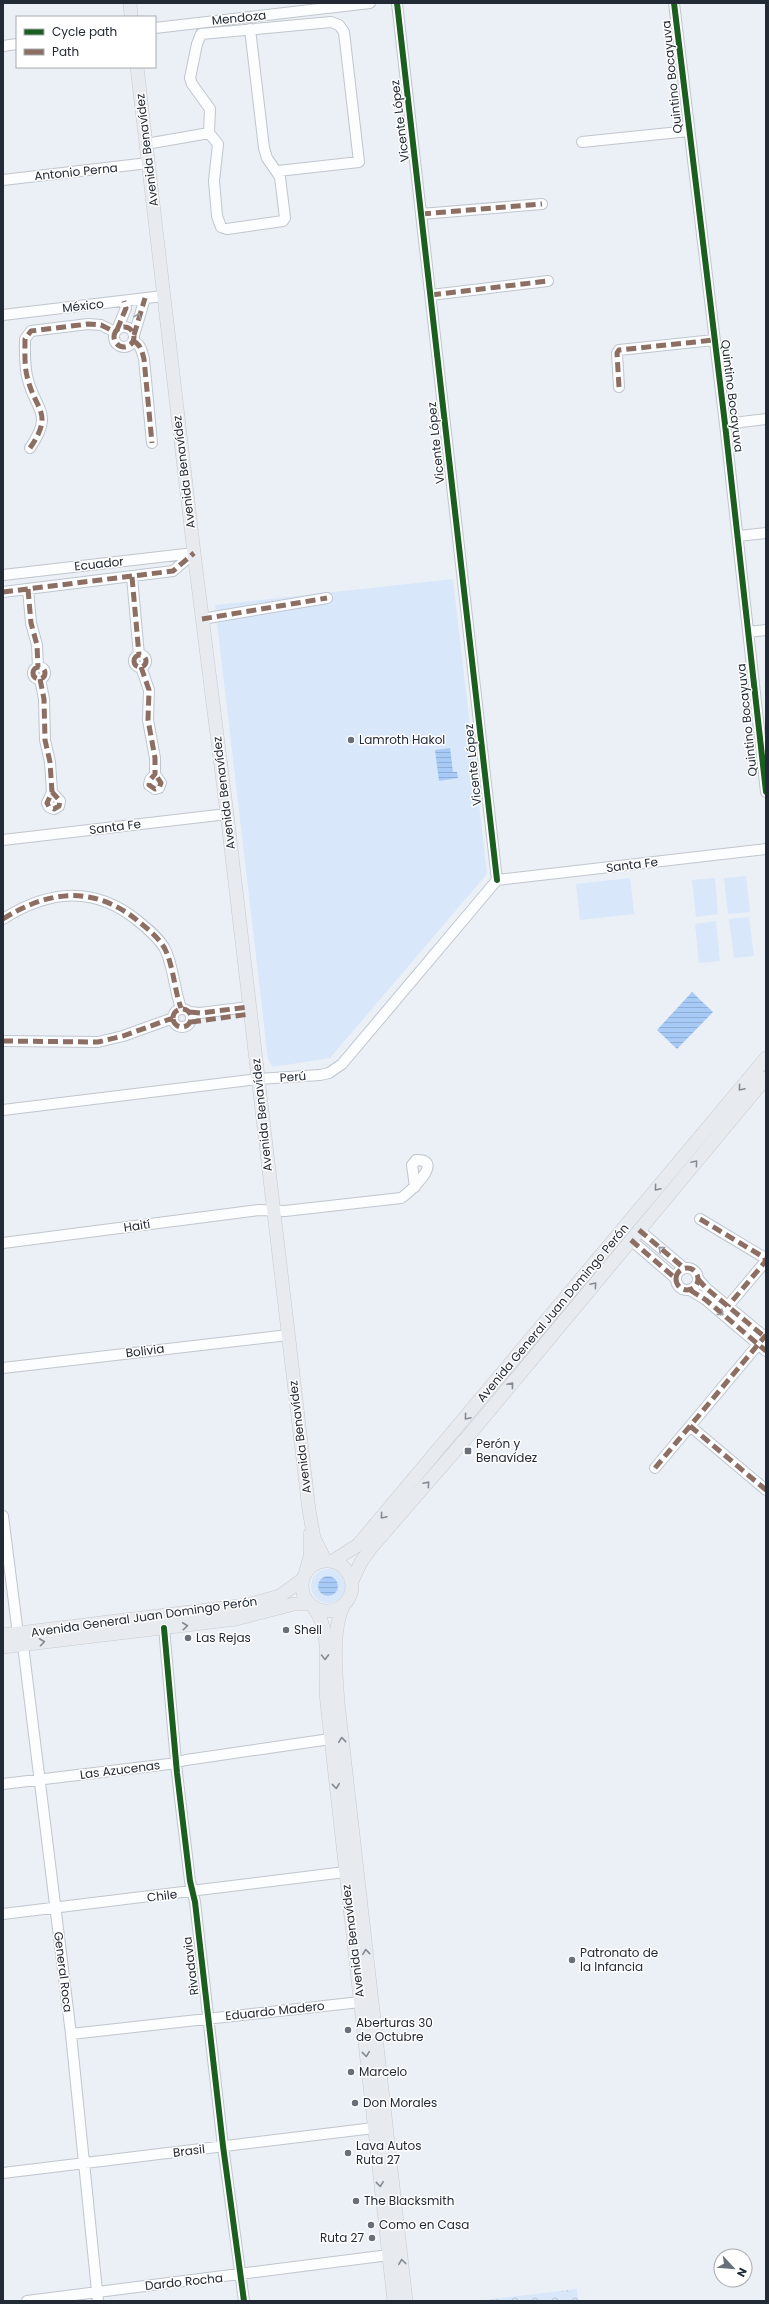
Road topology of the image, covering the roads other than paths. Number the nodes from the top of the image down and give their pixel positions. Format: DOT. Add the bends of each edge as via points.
graph roads {
  1 [pos="130,3"];
  2 [pos="370,3"];
  3 [pos="397,3"];
  4 [pos="674,3"];
  5 [pos="324,6"];
  6 [pos="131,16"];
  7 [pos="156,28"];
  8 [pos="250,29"];
  9 [pos="16,44"];
  10 [pos="3,46"];
  11 [pos="137,68"];
  12 [pos="689,131"];
  13 [pos="209,133"];
  14 [pos="582,142"];
  15 [pos="146,144"];
  16 [pos="148,163"];
  17 [pos="278,172"];
  18 [pos="3,180"];
  19 [pos="542,204"];
  20 [pos="422,214"];
  21 [pos="548,281"];
  22 [pos="431,295"];
  23 [pos="163,296"];
  24 [pos="145,298"];
  25 [pos="124,301"];
  26 [pos="3,315"];
  27 [pos="116,331"];
  28 [pos="134,338"];
  29 [pos="714,340"];
  30 [pos="619,387"];
  31 [pos="766,419"];
  32 [pos="725,424"];
  33 [pos="152,443"];
  34 [pos="30,448"];
  35 [pos="766,533"];
  36 [pos="738,536"];
  37 [pos="194,553"];
  38 [pos="3,575"];
  39 [pos="132,577"];
  40 [pos="28,589"];
  41 [pos="3,592"];
  42 [pos="327,598"];
  43 [pos="202,619"];
  44 [pos="766,630"];
  45 [pos="748,632"];
  46 [pos="762,728"];
  47 [pos="155,774"];
  48 [pos="52,792"];
  49 [pos="766,792"];
  50 [pos="227,814"];
  51 [pos="3,840"];
  52 [pos="766,849"];
  53 [pos="497,880"];
  54 [pos="3,919"];
  55 [pos="249,1010"];
  56 [pos="187,1014"];
  57 [pos="173,1018"];
  58 [pos="3,1041"];
  59 [pos="766,1058"];
  60 [pos="766,1078"];
  61 [pos="258,1079"];
  62 [pos="3,1110"];
  63 [pos="415,1187"];
  64 [pos="272,1210"];
  65 [pos="700,1219"];
  66 [pos="635,1235"];
  67 [pos="3,1243"];
  68 [pos="684,1268"];
  69 [pos="675,1278"];
  70 [pos="698,1279"];
  71 [pos="690,1290"];
  72 [pos="728,1306"];
  73 [pos="288,1334"];
  74 [pos="764,1341"];
  75 [pos="3,1368"];
  76 [pos="690,1426"];
  77 [pos="655,1468"];
  78 [pos="766,1490"];
  79 [pos="3,1516"];
  80 [pos="310,1520"];
  81 [pos="329,1560"];
  82 [pos="305,1575"];
  83 [pos="352,1581"];
  84 [pos="311,1605"];
  85 [pos="344,1605"];
  86 [pos="164,1628"];
  87 [pos="3,1635"];
  88 [pos="20,1639"];
  89 [pos="3,1647"];
  90 [pos="330,1739"];
  91 [pos="177,1762"];
  92 [pos="38,1780"];
  93 [pos="3,1784"];
  94 [pos="345,1872"];
  95 [pos="192,1892"];
  96 [pos="55,1908"];
  97 [pos="3,1914"];
  98 [pos="360,2002"];
  99 [pos="209,2019"];
  100 [pos="71,2034"];
  101 [pos="380,2128"];
  102 [pos="223,2146"];
  103 [pos="84,2164"];
  104 [pos="3,2173"];
  105 [pos="389,2255"];
  106 [pos="241,2275"];
  107 [pos="98,2296"];
  108 [pos="27,2301"];
  109 [pos="244,2301"];
  110 [pos="394,2301"];
  111 [pos="406,2301"];
  1 -- 6 [label="main road"];
  2 -- 5 [label="street, Mendoza"];
  3 -- 20 [label="street, Vicente López"];
  4 -- 12 [label="street, Quintino Bocayuva"];
  5 -- 7 [label="street, Mendoza"];
  8 -- 13 [label="street" via="205,32 199,38 190,78 210,110"];
  8 -- 17 [label="street" via="264,148 267,158"];
  8 -- 17 [label="street" via="331,22 339,25 344,32 358,162"];
  9 -- 10 [label="street"];
  11 -- 15 [label="main road, Avenida Benavídez"];
  12 -- 14 [label="street"];
  12 -- 29 [label="street, Quintino Bocayuva"];
  13 -- 15 [label="street"];
  13 -- 17 [label="street" via="218,144 214,196 217,216 223,228 283,221"];
  15 -- 16 [label="main road, Avenida Benavídez"];
  16 -- 18 [label="street, Antonio Perna"];
  16 -- 23 [label="main road, Avenida Benavídez"];
  19 -- 20 [label="street"];
  20 -- 22 [label="street, Vicente López"];
  21 -- 22 [label="street"];
  22 -- 53 [label="street, Vicente López"];
  23 -- 24 [label="street, México"];
  23 -- 37 [label="main road, Avenida Benavídez"];
  24 -- 25 [label="street, México"];
  28 -- 24 [label="street, one-way"];
  25 -- 26 [label="street, México"];
  25 -- 27 [label="street" via="126,308"];
  27 -- 28 [label="street" via="127,328"];
  27 -- 28 [label="street" via="114,339 120,346 129,346"];
  27 -- 34 [label="street" via="101,325 88,324 31,331 26,335 27,378 41,406 42,416 41,428"];
  28 -- 33 [label="street" via="144,359"];
  29 -- 30 [label="street" via="619,350"];
  29 -- 32 [label="street, Quintino Bocayuva"];
  31 -- 32 [label="street"];
  32 -- 36 [label="street, Quintino Bocayuva"];
  35 -- 36 [label="street"];
  36 -- 45 [label="street, Quintino Bocayuva"];
  37 -- 38 [label="street, Ecuador"];
  37 -- 39 [label="street" via="173,571"];
  37 -- 43 [label="main road, Avenida Benavídez"];
  39 -- 40 [label="street"];
  39 -- 47 [label="street" via="139,655 135,656 134,662 141,667 149,690 148,720 155,758"];
  40 -- 41 [label="street"];
  40 -- 48 [label="street" via="31,623 37,645 38,667 33,670 33,674 34,678 40,679 44,699 45,740"];
  42 -- 43 [label="street"];
  43 -- 50 [label="main road, Avenida Benavídez"];
  44 -- 45 [label="street"];
  45 -- 46 [label="street, Quintino Bocayuva"];
  46 -- 49 [label="street, Quintino Bocayuva"];
  50 -- 51 [label="street, Santa Fe"];
  50 -- 55 [label="main road, Avenida Benavídez"];
  52 -- 53 [label="street, Santa Fe"];
  53 -- 61 [label="street, Perú" via="335,1070 320,1075"];
  54 -- 56 [label="street" via="37,902 68,894 97,899 119,907 156,936 164,948"];
  55 -- 56 [label="street"];
  55 -- 61 [label="main road, Avenida Benavídez"];
  56 -- 57 [label="street" via="176,1011"];
  56 -- 57 [label="street" via="187,1026 175,1024"];
  57 -- 58 [label="street" via="98,1042"];
  59 -- 81 [label="main road, Avenida General Juan Domingo Perón, one-way" via="358,1545"];
  66 -- 60 [label="main road, Avenida General Juan Domingo Perón, one-way"];
  61 -- 62 [label="street, Perú"];
  61 -- 64 [label="main road, Avenida Benavídez"];
  63 -- 64 [label="street, Haití" via="400,1198 285,1211"];
  64 -- 67 [label="street, Haití"];
  64 -- 73 [label="main road, Avenida Benavídez"];
  65 -- 72 [label="street" via="765,1258 765,1262"];
  68 -- 66 [label="street, one-way"];
  66 -- 69 [label="street"];
  83 -- 66 [label="main road, Avenida General Juan Domingo Perón, one-way" via="366,1554 475,1428"];
  68 -- 69 [label="street"];
  68 -- 70 [label="street" via="693,1269"];
  69 -- 71 [label="street" via="679,1288"];
  70 -- 71 [label="street" via="696,1286"];
  70 -- 72 [label="street"];
  71 -- 74 [label="street, one-way"];
  72 -- 74 [label="street"];
  73 -- 75 [label="street, Bolivia"];
  73 -- 80 [label="main road, Avenida Benavídez"];
  74 -- 76 [label="street"];
  76 -- 77 [label="street"];
  76 -- 78 [label="street"];
  79 -- 88 [label="street, General Roca"];
  80 -- 81 [label="main road, Avenida Benavídez" via="314,1538"];
  80 -- 82 [label="main road, Avenida Benavídez" via="310,1557"];
  81 -- 82 [label="main road" via="315,1564"];
  81 -- 83 [label="main road" via="346,1568"];
  82 -- 84 [label="main road" via="303,1592"];
  82 -- 88 [label="main road, Avenida General Juan Domingo Perón" via="280,1596 247,1605"];
  83 -- 85 [label="main road" via="352,1594"];
  84 -- 85 [label="main road" via="329,1611"];
  86 -- 84 [label="main road, Avenida General Juan Domingo Perón, one-way" via="236,1619 294,1604"];
  84 -- 90 [label="main road, Avenida Benavídez, one-way" via="319,1614 324,1628"];
  101 -- 85 [label="main road, Avenida Benavídez, one-way" via="336,1677 338,1622"];
  88 -- 86 [label="main road, Avenida General Juan Domingo Perón, one-way"];
  86 -- 91 [label="street, Rivadavia"];
  87 -- 88 [label="main road, Avenida General Juan Domingo Perón"];
  88 -- 89 [label="main road, Avenida General Juan Domingo Perón"];
  88 -- 92 [label="street, General Roca"];
  90 -- 91 [label="street, Las Azucenas"];
  90 -- 94 [label="main road, Avenida Benavídez, one-way"];
  91 -- 92 [label="street, Las Azucenas"];
  91 -- 95 [label="street, Rivadavia"];
  92 -- 93 [label="street, Las Azucenas"];
  92 -- 96 [label="street, General Roca"];
  94 -- 95 [label="street, Chile"];
  94 -- 98 [label="main road, Avenida Benavídez"];
  95 -- 96 [label="street, Chile"];
  95 -- 99 [label="street, Rivadavia"];
  96 -- 97 [label="street, Chile"];
  96 -- 100 [label="street, General Roca"];
  98 -- 99 [label="street, Eduardo Madero"];
  98 -- 101 [label="main road, Avenida Benavídez, one-way"];
  99 -- 100 [label="street, Eduardo Madero"];
  99 -- 102 [label="street, Rivadavia"];
  100 -- 103 [label="street, General Roca"];
  101 -- 102 [label="street, Brasil"];
  101 -- 105 [label="main road, Avenida Benavídez, one-way"];
  111 -- 101 [label="main road, Avenida Benavídez, one-way"];
  102 -- 103 [label="street, Brasil"];
  102 -- 106 [label="street, Rivadavia"];
  103 -- 104 [label="street, Brasil"];
  103 -- 107 [label="street, General Roca"];
  105 -- 106 [label="street, Dardo Rocha"];
  105 -- 110 [label="main road, Avenida Benavídez"];
  106 -- 107 [label="street, Dardo Rocha"];
  106 -- 109 [label="street, Rivadavia"];
  107 -- 108 [label="street, Dardo Rocha"];
}
